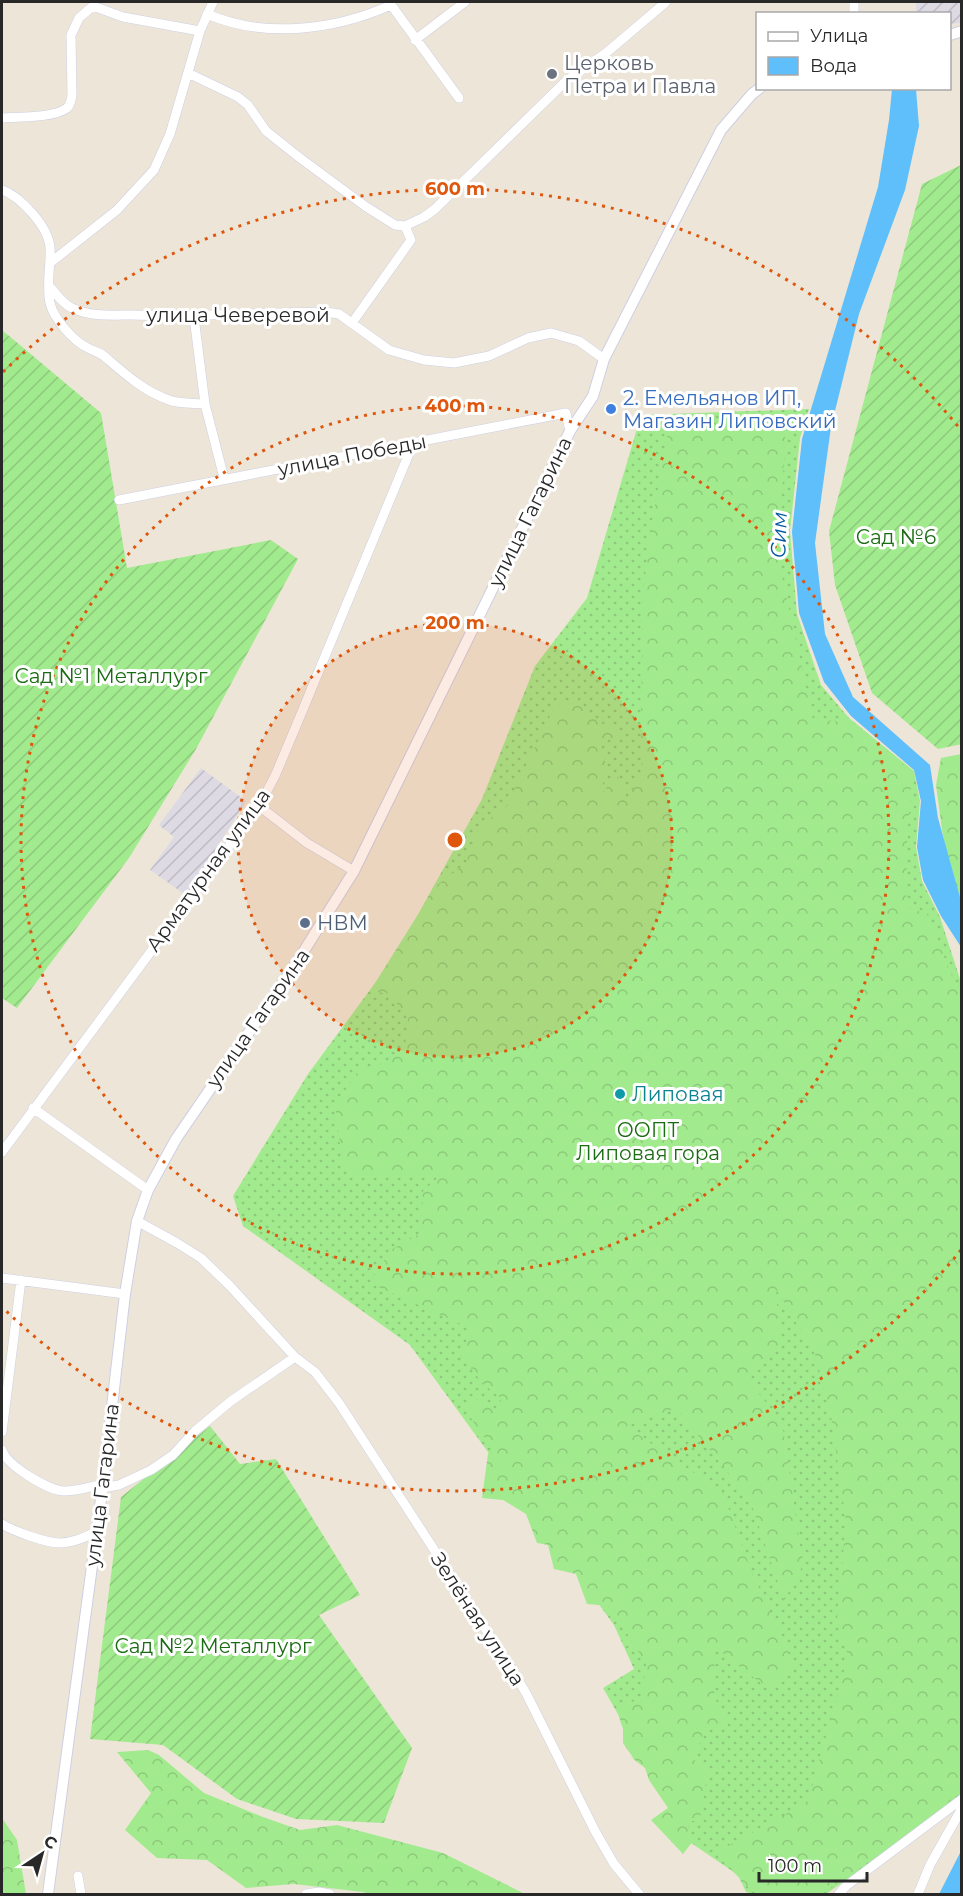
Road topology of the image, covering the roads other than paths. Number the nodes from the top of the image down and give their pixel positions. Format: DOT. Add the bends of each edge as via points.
graph roads {
  1 [pos="213,2"];
  2 [pos="465,2"];
  3 [pos="666,2"];
  4 [pos="390,3"];
  5 [pos="207,14"];
  6 [pos="200,31"];
  7 [pos="416,40"];
  8 [pos="188,74"];
  9 [pos="757,90"];
  10 [pos="459,98"];
  11 [pos="2,118"];
  12 [pos="2,190"];
  13 [pos="405,226"];
  14 [pos="50,263"];
  15 [pos="49,286"];
  16 [pos="194,317"];
  17 [pos="352,323"];
  18 [pos="604,359"];
  19 [pos="205,404"];
  20 [pos="570,430"];
  21 [pos="413,444"];
  22 [pos="224,478"];
  23 [pos="119,500"];
  24 [pos="259,806"];
  25 [pos="354,871"];
  26 [pos="33,1108"];
  27 [pos="2,1152"];
  28 [pos="148,1190"];
  29 [pos="137,1221"];
  30 [pos="2,1278"];
  31 [pos="21,1280"];
  32 [pos="125,1294"];
  33 [pos="295,1356"];
  34 [pos="2,1432"];
  35 [pos="2,1450"];
  36 [pos="102,1486"];
  37 [pos="2,1524"];
  38 [pos="96,1532"];
  39 [pos="962,1799"];
  40 [pos="962,1809"];
  41 [pos="78,1876"];
  42 [pos="48,1894"];
  43 [pos="81,1894"];
  44 [pos="306,1894"];
  45 [pos="330,1894"];
  46 [pos="639,1894"];
  47 [pos="839,1894"];
  48 [pos="918,1894"];
  1 -- 5 [label="street"];
  2 -- 7 [label="street"];
  3 -- 13 [label="street" via="566,81 435,209"];
  4 -- 5 [label="street" via="349,21 319,27 256,27"];
  4 -- 7 [label="street"];
  5 -- 6 [label="street"];
  6 -- 8 [label="street"];
  6 -- 11 [label="street" via="93,6 79,18 71,35 72,95 66,108 54,114"];
  7 -- 10 [label="street"];
  8 -- 13 [label="street" via="238,97 266,131 300,158 365,206 395,225"];
  8 -- 14 [label="street" via="170,134 154,170 117,210"];
  9 -- 18 [label="street, улица Гагарина" via="721,130"];
  12 -- 14 [label="street" via="25,205 43,228 50,244"];
  13 -- 17 [label="street" via="411,240"];
  14 -- 15 [label="street"];
  15 -- 16 [label="street, улица Чеверевой" via="72,308 95,314"];
  15 -- 19 [label="street" via="50,303 57,317 86,348 170,401"];
  16 -- 17 [label="street, улица Чеверевой" via="326,312 339,314"];
  16 -- 19 [label="street"];
  17 -- 18 [label="street, улица Чеверевой" via="389,350 424,360 454,363 489,356 528,338 551,333 579,341"];
  18 -- 20 [label="street, улица Гагарина" via="593,396"];
  19 -- 22 [label="street"];
  20 -- 21 [label="street, улица Победы" via="566,413"];
  20 -- 25 [label="street, улица Гагарина"];
  21 -- 22 [label="street, улица Победы"];
  21 -- 24 [label="street, Арматурная улица"];
  22 -- 23 [label="street, улица Победы"];
  24 -- 25 [label="street" via="306,843"];
  24 -- 26 [label="street, Арматурная улица"];
  25 -- 28 [label="street, улица Гагарина" via="315,936 176,1139"];
  26 -- 27 [label="street, Арматурная улица"];
  26 -- 28 [label="street"];
  28 -- 29 [label="street, улица Гагарина"];
  29 -- 32 [label="street, улица Гагарина"];
  29 -- 33 [label="street, Зелёная улица" via="201,1258"];
  30 -- 31 [label="street"];
  31 -- 32 [label="street"];
  31 -- 34 [label="street"];
  32 -- 36 [label="street, улица Гагарина"];
  33 -- 36 [label="street" via="231,1401 173,1455 151,1470 119,1485"];
  33 -- 46 [label="street, Зелёная улица" via="315,1372 339,1403 514,1673 599,1839"];
  35 -- 36 [label="street" via="6,1459 41,1484 62,1492"];
  36 -- 38 [label="street, улица Гагарина"];
  37 -- 38 [label="street" via="59,1544"];
  38 -- 42 [label="street, улица Гагарина"];
  39 -- 47 [label="street"];
  40 -- 48 [label="street"];
  41 -- 43 [label="street"];
  44 -- 45 [label="street"];
}
